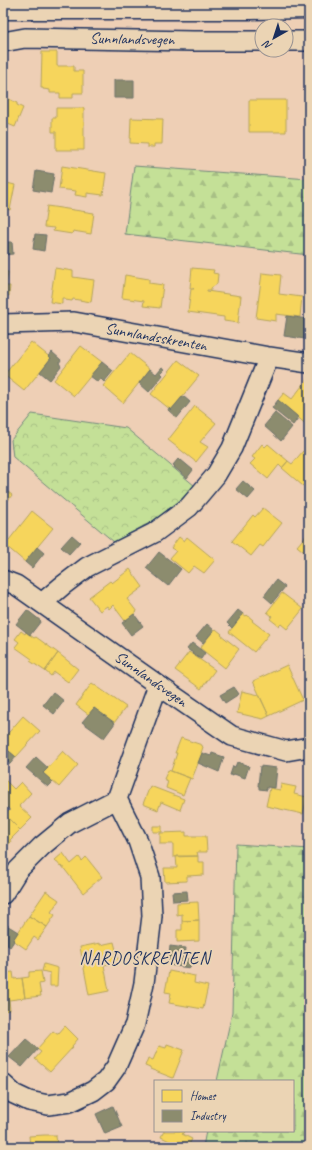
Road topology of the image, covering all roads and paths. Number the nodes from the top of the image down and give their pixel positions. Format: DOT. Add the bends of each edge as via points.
graph roads {
  1 [pos="309,7"];
  2 [pos="3,8"];
  3 [pos="254,41"];
  4 [pos="294,41"];
  5 [pos="309,41"];
  6 [pos="3,42"];
  7 [pos="3,324"];
  8 [pos="269,357"];
  9 [pos="309,363"];
  10 [pos="3,580"];
  11 [pos="42,603"];
  12 [pos="158,685"];
  13 [pos="309,747"];
  14 [pos="117,799"];
  15 [pos="3,894"];
  16 [pos="3,1084"];
  1 -- 2 [label="highway"];
  3 -- 6 [label="street, Sunnlandsvegen" via="25,38"];
  4 -- 5 [label="street"];
  7 -- 8 [label="street, Sunnlandsskrenten" via="74,322"];
  8 -- 9 [label="street, Sunnlandsskrenten"];
  8 -- 11 [label="street" via="232,448 216,475 189,507 154,533 88,567"];
  10 -- 11 [label="street, Sunnlandsvegen" via="16,584"];
  11 -- 12 [label="street, Sunnlandsvegen"];
  12 -- 13 [label="street, Sunnlandsvegen" via="232,736 286,751"];
  12 -- 14 [label="street"];
  14 -- 15 [label="street" via="70,823 48,841 18,870"];
  14 -- 16 [label="street" via="138,841 150,877 152,916 144,983 135,1024 116,1067 106,1081 93,1091 70,1102 48,1105 29,1101 14,1094"];
}
